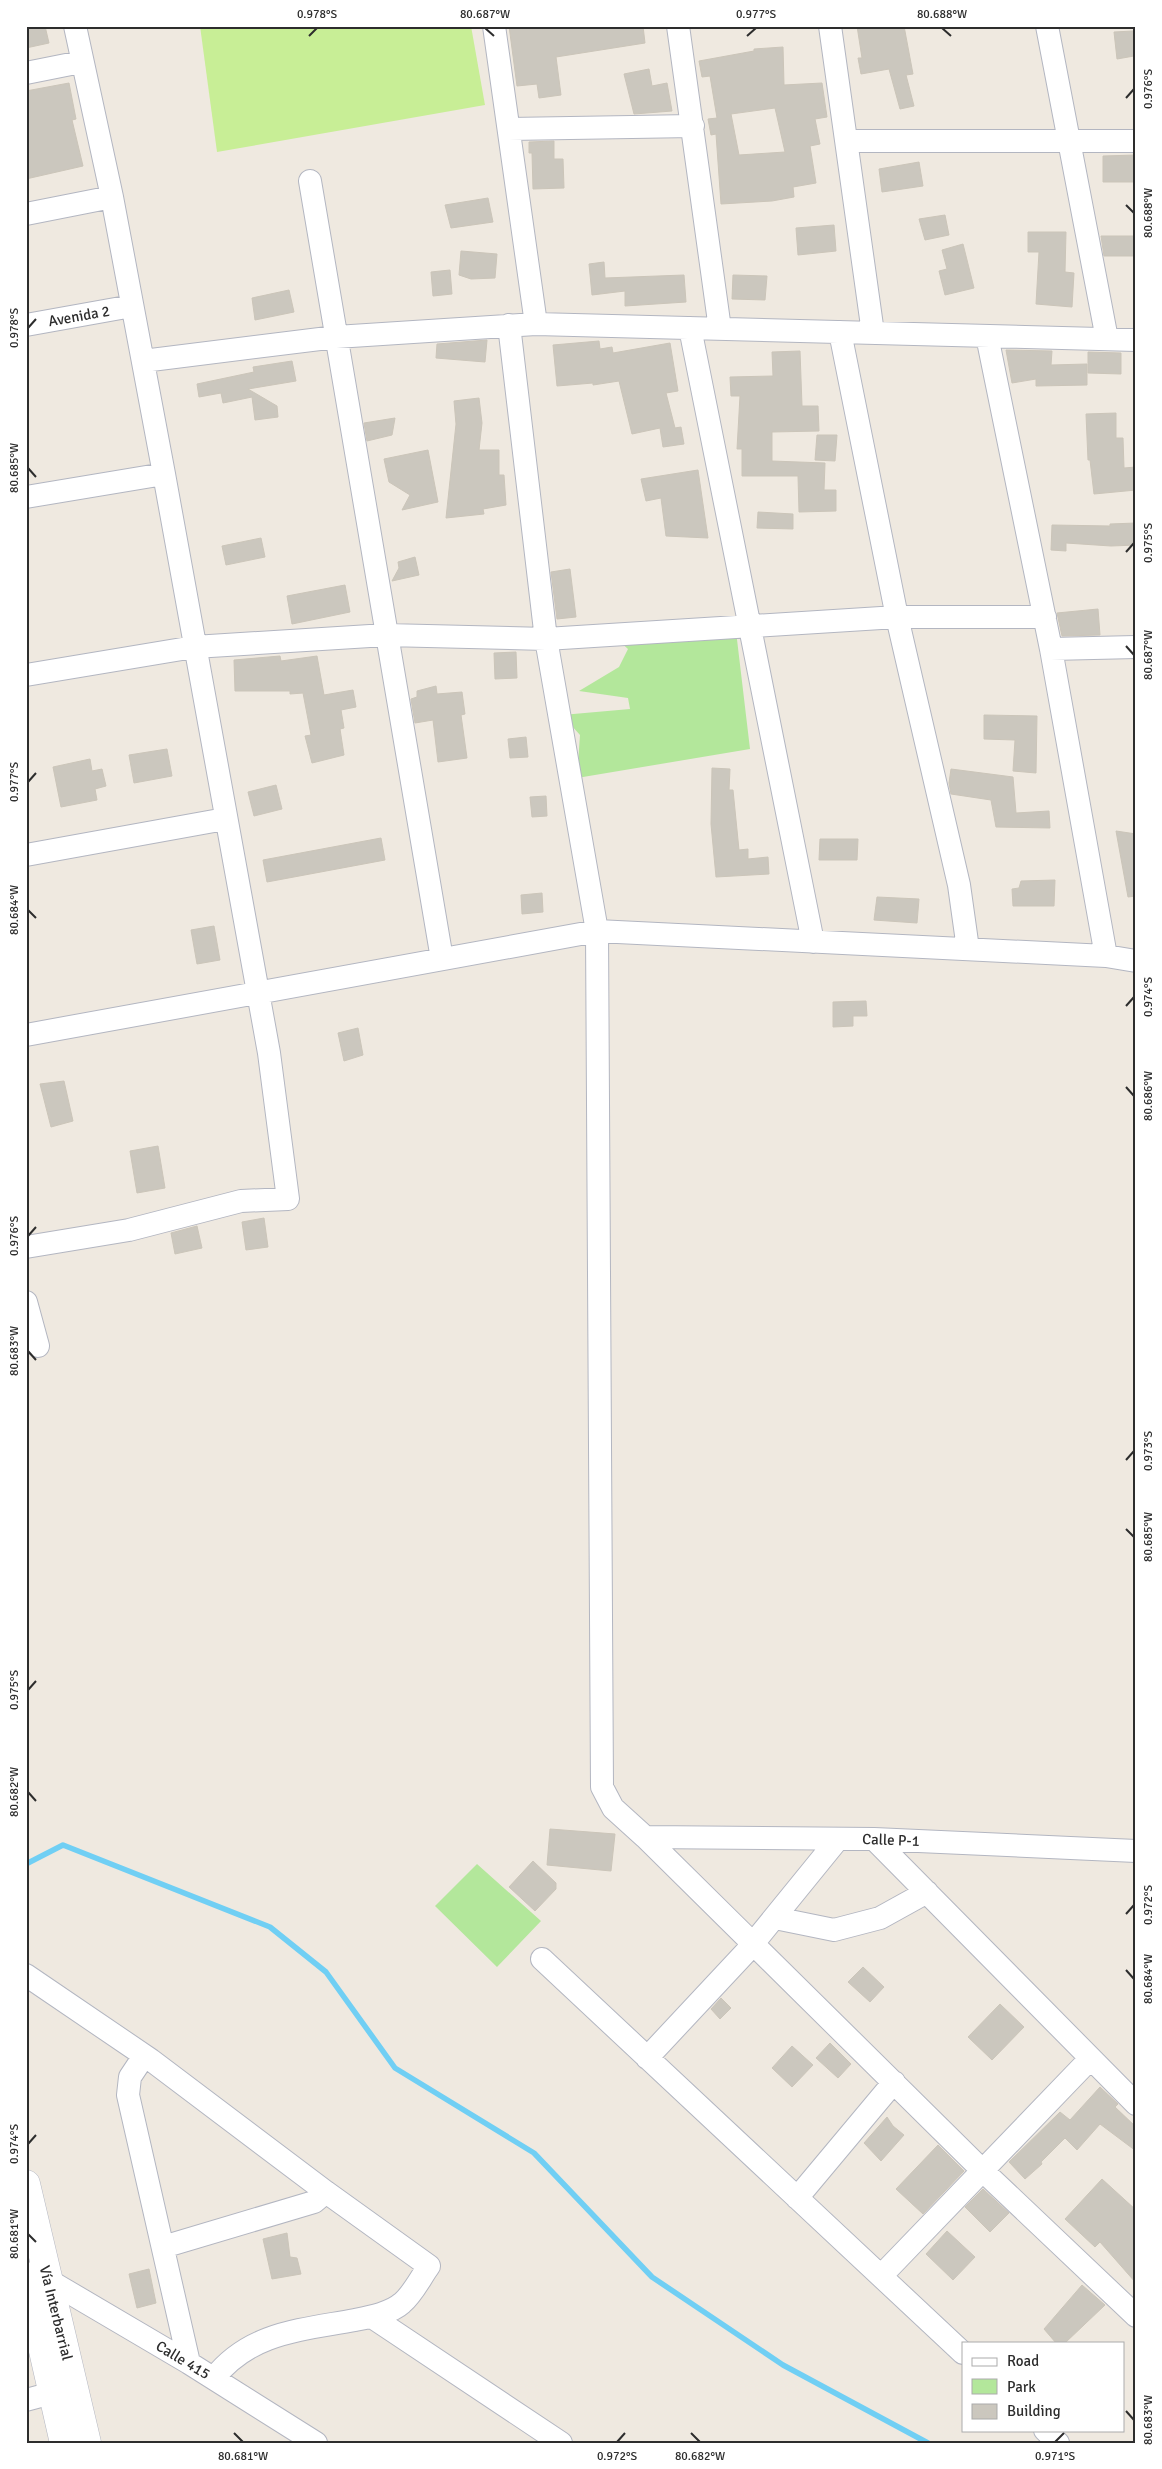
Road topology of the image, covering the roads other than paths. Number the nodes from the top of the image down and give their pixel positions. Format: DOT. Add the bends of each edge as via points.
graph roads {
  1 [pos="75,26"];
  2 [pos="494,26"];
  3 [pos="678,26"];
  4 [pos="830,26"];
  5 [pos="1047,26"];
  6 [pos="81,62"];
  7 [pos="26,74"];
  8 [pos="693,126"];
  9 [pos="509,129"];
  10 [pos="847,141"];
  11 [pos="1136,141"];
  12 [pos="1069,142"];
  13 [pos="310,181"];
  14 [pos="112,197"];
  15 [pos="26,214"];
  16 [pos="132,306"];
  17 [pos="536,324"];
  18 [pos="26,325"];
  19 [pos="509,325"];
  20 [pos="690,328"];
  21 [pos="720,329"];
  22 [pos="840,332"];
  23 [pos="873,333"];
  24 [pos="987,336"];
  25 [pos="336,337"];
  26 [pos="1107,339"];
  27 [pos="1136,340"];
  28 [pos="142,360"];
  29 [pos="164,474"];
  30 [pos="26,497"];
  31 [pos="1045,617"];
  32 [pos="897,618"];
  33 [pos="751,626"];
  34 [pos="386,635"];
  35 [pos="546,639"];
  36 [pos="194,647"];
  37 [pos="1136,647"];
  38 [pos="1051,648"];
  39 [pos="26,675"];
  40 [pos="225,819"];
  41 [pos="26,854"];
  42 [pos="597,931"];
  43 [pos="813,942"];
  44 [pos="968,949"];
  45 [pos="1106,956"];
  46 [pos="442,958"];
  47 [pos="1136,961"];
  48 [pos="256,991"];
  49 [pos="26,1034"];
  50 [pos="26,1247"];
  51 [pos="26,1302"];
  52 [pos="38,1346"];
  53 [pos="645,1837"];
  54 [pos="838,1839"];
  55 [pos="874,1839"];
  56 [pos="1136,1851"];
  57 [pos="927,1892"];
  58 [pos="775,1918"];
  59 [pos="754,1943"];
  60 [pos="542,1960"];
  61 [pos="26,1976"];
  62 [pos="144,2056"];
  63 [pos="647,2058"];
  64 [pos="1090,2059"];
  65 [pos="894,2082"];
  66 [pos="1136,2104"];
  67 [pos="982,2170"];
  68 [pos="26,2184"];
  69 [pos="326,2192"];
  70 [pos="797,2198"];
  71 [pos="163,2247"];
  72 [pos="881,2276"];
  73 [pos="32,2282"];
  74 [pos="1136,2316"];
  75 [pos="372,2317"];
  76 [pos="962,2352"];
  77 [pos="189,2363"];
  78 [pos="214,2378"];
  79 [pos="39,2397"];
  80 [pos="1047,2432"];
  81 [pos="64,2443"];
  82 [pos="86,2443"];
  83 [pos="316,2443"];
  84 [pos="561,2443"];
  85 [pos="1058,2443"];
  1 -- 6 [label="street"];
  2 -- 9 [label="street"];
  3 -- 8 [label="street"];
  4 -- 10 [label="street"];
  5 -- 12 [label="street"];
  6 -- 7 [label="street"];
  6 -- 14 [label="street"];
  8 -- 9 [label="street"];
  8 -- 21 [label="street"];
  9 -- 17 [label="street"];
  10 -- 12 [label="street"];
  10 -- 23 [label="street"];
  11 -- 12 [label="street"];
  12 -- 26 [label="street"];
  13 -- 25 [label="street"];
  14 -- 15 [label="street"];
  14 -- 16 [label="street"];
  16 -- 18 [label="street, Avenida 2"];
  16 -- 28 [label="street"];
  17 -- 19 [label="street"];
  17 -- 20 [label="street"];
  19 -- 25 [label="street"];
  19 -- 35 [label="street"];
  20 -- 21 [label="street"];
  20 -- 33 [label="street"];
  21 -- 22 [label="street"];
  22 -- 23 [label="street"];
  22 -- 32 [label="street"];
  23 -- 24 [label="street"];
  24 -- 26 [label="street"];
  24 -- 31 [label="street"];
  25 -- 28 [label="street"];
  25 -- 34 [label="street"];
  26 -- 27 [label="street"];
  28 -- 29 [label="street"];
  29 -- 30 [label="street"];
  29 -- 36 [label="street"];
  31 -- 32 [label="street"];
  31 -- 38 [label="street"];
  32 -- 33 [label="street"];
  32 -- 44 [label="street" via="959,885"];
  33 -- 35 [label="street"];
  33 -- 43 [label="street"];
  34 -- 35 [label="street"];
  34 -- 36 [label="street"];
  34 -- 46 [label="street"];
  35 -- 42 [label="street"];
  36 -- 39 [label="street"];
  36 -- 40 [label="street"];
  37 -- 38 [label="street"];
  38 -- 45 [label="street"];
  40 -- 41 [label="street"];
  40 -- 48 [label="street"];
  42 -- 43 [label="street"];
  42 -- 46 [label="street"];
  42 -- 53 [label="street" via="602,1787 613,1808"];
  43 -- 44 [label="street"];
  44 -- 45 [label="street"];
  45 -- 47 [label="street"];
  46 -- 48 [label="street"];
  48 -- 49 [label="street"];
  48 -- 50 [label="street" via="269,1053 288,1199 241,1202 129,1230"];
  51 -- 52 [label="street"];
  53 -- 54 [label="street, Calle P-1"];
  53 -- 59 [label="street"];
  54 -- 55 [label="street, Calle P-1"];
  54 -- 58 [label="street"];
  55 -- 56 [label="street, Calle P-1"];
  55 -- 57 [label="street"];
  57 -- 58 [label="street" via="880,1918 834,1930"];
  57 -- 64 [label="street"];
  58 -- 59 [label="street"];
  59 -- 63 [label="street"];
  59 -- 65 [label="street"];
  60 -- 63 [label="street"];
  61 -- 62 [label="street"];
  62 -- 69 [label="street"];
  62 -- 71 [label="street" via="130,2077 128,2095"];
  63 -- 70 [label="street"];
  64 -- 66 [label="street"];
  64 -- 67 [label="street"];
  65 -- 67 [label="street"];
  65 -- 70 [label="street"];
  67 -- 72 [label="street"];
  67 -- 74 [label="street"];
  68 -- 73 [label="main road, Vía Interbarrial"];
  69 -- 71 [label="street" via="314,2202"];
  69 -- 75 [label="street" via="429,2266 402,2304"];
  70 -- 72 [label="street"];
  71 -- 77 [label="street"];
  72 -- 76 [label="street"];
  73 -- 77 [label="street, Calle 415"];
  73 -- 79 [label="main road, Vía Interbarrial"];
  73 -- 82 [label="main road, Vía Interbarrial"];
  75 -- 78 [label="street" via="283,2334 245,2348"];
  75 -- 84 [label="street"];
  77 -- 78 [label="street, Calle 415"];
  78 -- 83 [label="street, Calle 415"];
  79 -- 81 [label="main road, Vía Interbarrial"];
  80 -- 85 [label="street"];
}
